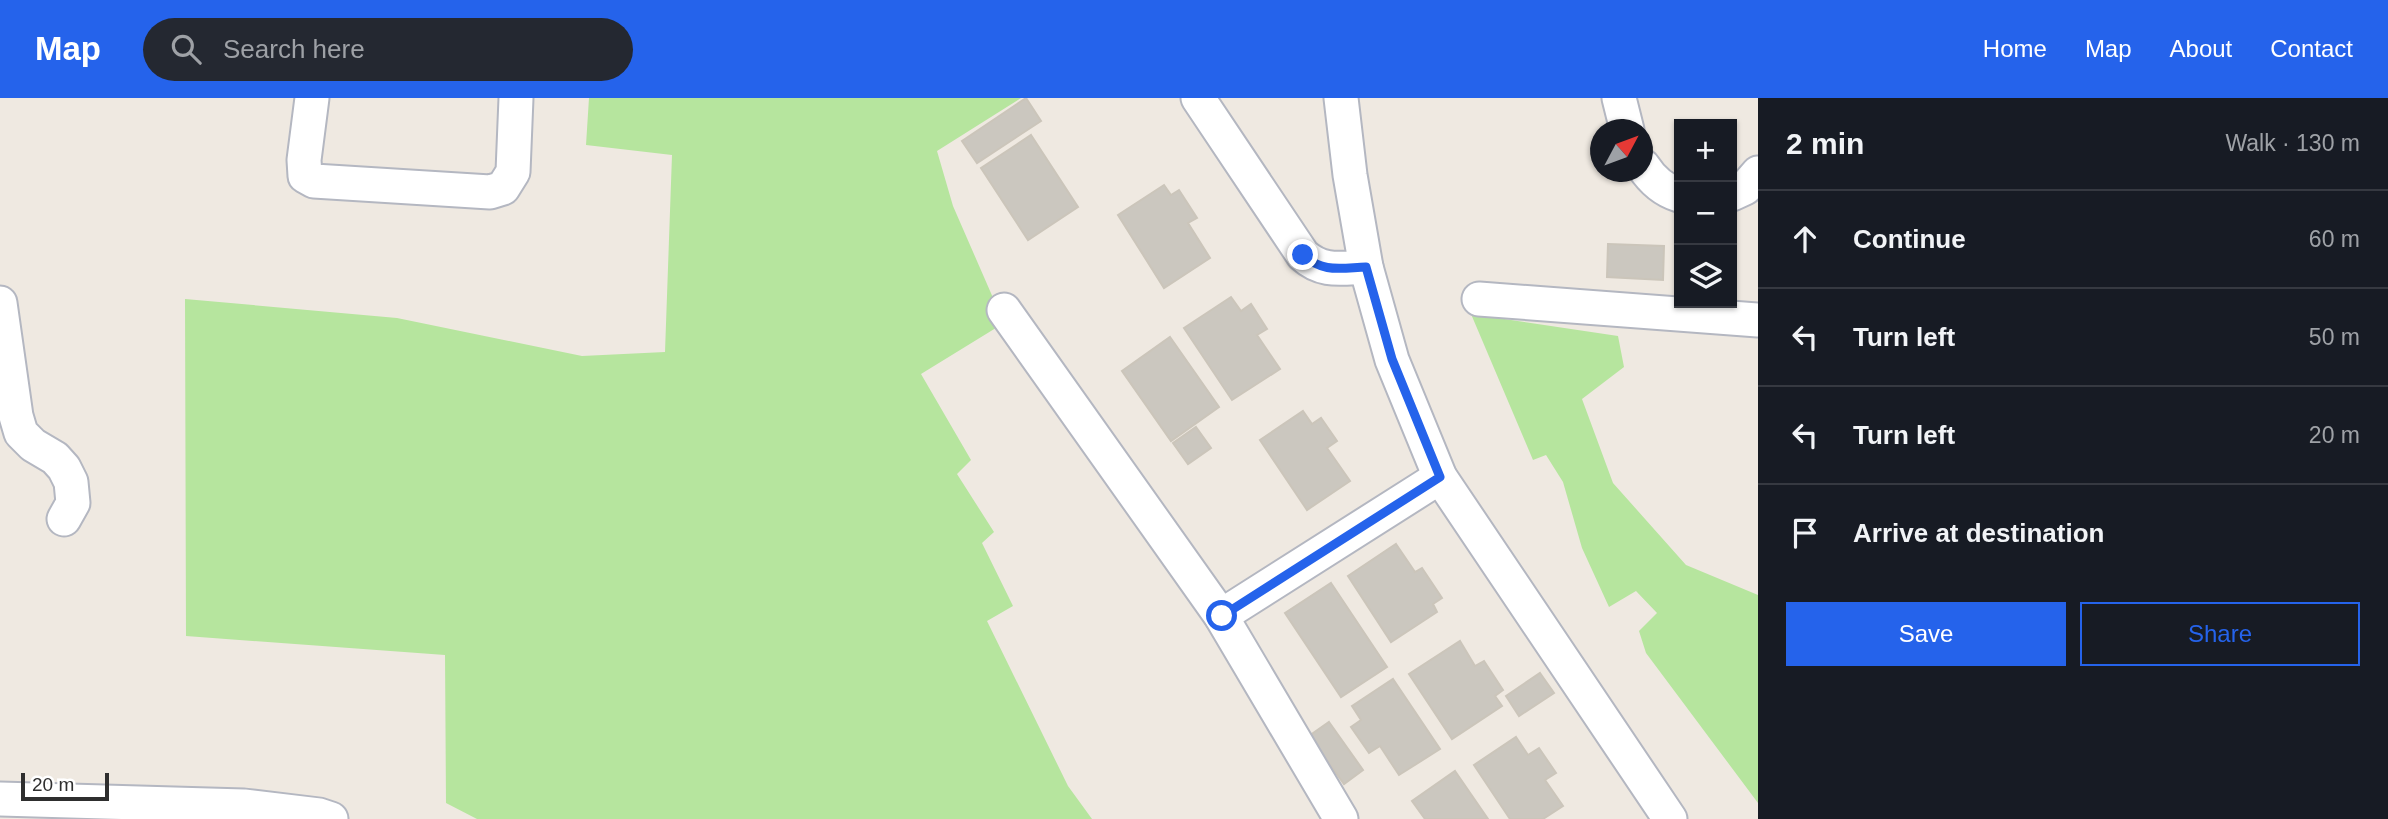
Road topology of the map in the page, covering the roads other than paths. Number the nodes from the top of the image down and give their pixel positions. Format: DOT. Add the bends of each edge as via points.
graph roads {
  1 [pos="312,98"];
  2 [pos="516,98"];
  3 [pos="1198,98"];
  4 [pos="1341,98"];
  5 [pos="1619,98"];
  6 [pos="1624,119"];
  7 [pos="1758,173"];
  8 [pos="1653,180"];
  9 [pos="1737,192"];
  10 [pos="1674,194"];
  11 [pos="1366,267"];
  12 [pos="1479,299"];
  13 [pos="0,303"];
  14 [pos="1004,310"];
  15 [pos="1758,320"];
  16 [pos="3,348"];
  17 [pos="1440,477"];
  18 [pos="64,519"];
  19 [pos="1222,616"];
  20 [pos="0,799"];
  21 [pos="331,819"];
  22 [pos="1341,819"];
  23 [pos="1670,819"];
  1 -- 2 [label="street" via="304,160 305,176 314,181 490,192 503,188 513,172"];
  3 -- 11 [label="street" via="1303,255 1314,265 1328,268"];
  4 -- 11 [label="street"];
  5 -- 6 [label="street"];
  7 -- 9 [label="street"];
  8 -- 10 [label="street"];
  11 -- 17 [label="street" via="1392,359"];
  12 -- 15 [label="street"];
  13 -- 16 [label="street"];
  14 -- 19 [label="street"];
  16 -- 18 [label="street" via="21,433 55,458 71,482 73,503"];
  17 -- 19 [label="street"];
  17 -- 23 [label="street"];
  19 -- 22 [label="street"];
  20 -- 21 [label="street" via="244,806"];
}
